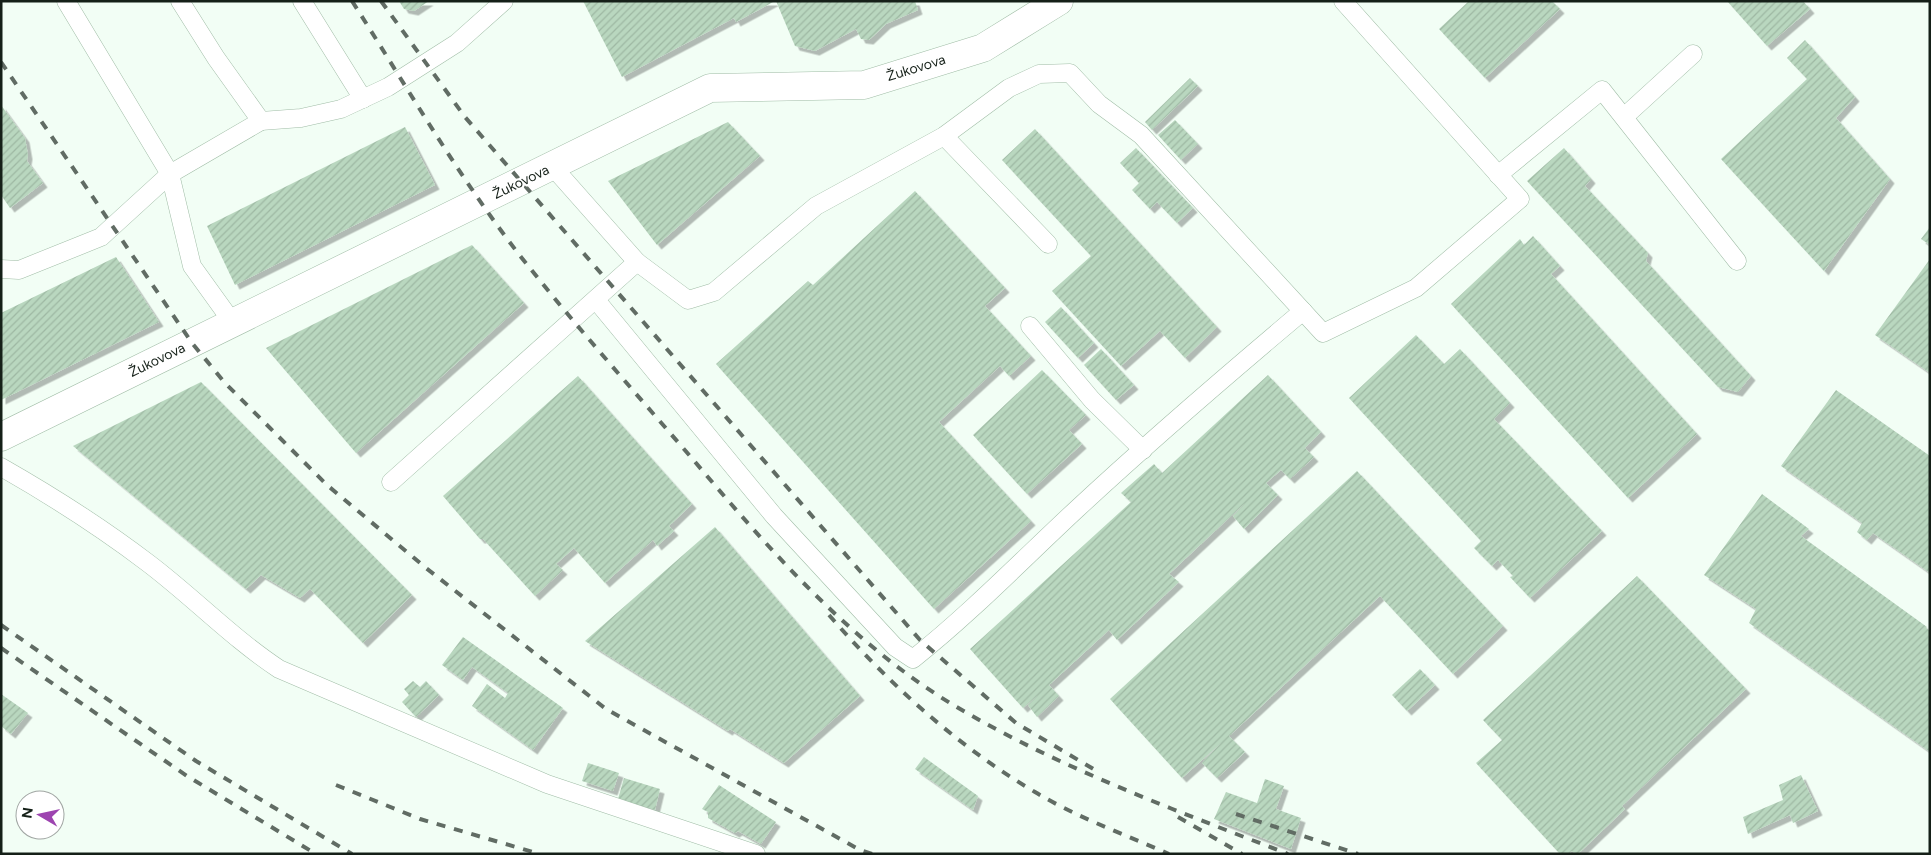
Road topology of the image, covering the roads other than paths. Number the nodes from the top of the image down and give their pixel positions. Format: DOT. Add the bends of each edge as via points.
graph roads {
  1 [pos="66,1"];
  2 [pos="180,1"];
  3 [pos="302,1"];
  4 [pos="504,1"];
  5 [pos="1059,1"];
  6 [pos="1343,1"];
  7 [pos="1693,54"];
  8 [pos="363,99"];
  9 [pos="1624,117"];
  10 [pos="261,121"];
  11 [pos="944,136"];
  12 [pos="552,166"];
  13 [pos="170,174"];
  14 [pos="1498,175"];
  15 [pos="1048,244"];
  16 [pos="1737,261"];
  17 [pos="638,262"];
  18 [pos="1,269"];
  19 [pos="596,300"];
  20 [pos="1303,311"];
  21 [pos="233,323"];
  22 [pos="1030,326"];
  23 [pos="1,437"];
  24 [pos="1143,450"];
  25 [pos="1,467"];
  26 [pos="391,482"];
  27 [pos="756,854"];
  1 -- 13 [label="lane"];
  2 -- 10 [label="lane"];
  3 -- 8 [label="lane"];
  4 -- 8 [label="lane" via="457,43 388,88"];
  5 -- 12 [label="street, Žukovova" via="983,48 864,85 710,88"];
  6 -- 14 [label="lane"];
  7 -- 9 [label="lane"];
  8 -- 10 [label="lane" via="341,109 301,118"];
  9 -- 14 [label="lane" via="1602,90"];
  9 -- 16 [label="lane"];
  10 -- 13 [label="lane"];
  11 -- 15 [label="lane"];
  11 -- 17 [label="lane" via="816,206 714,292 688,300"];
  11 -- 20 [label="lane" via="1009,88 1039,74 1070,73 1098,104 1141,135"];
  12 -- 17 [label="lane"];
  12 -- 21 [label="street, Žukovova"];
  13 -- 18 [label="lane" via="100,237 19,270"];
  13 -- 21 [label="lane" via="192,266"];
  14 -- 20 [label="lane" via="1520,199 1416,288 1323,333"];
  17 -- 19 [label="lane"];
  19 -- 24 [label="lane" via="774,516 895,648 913,659 958,623"];
  19 -- 26 [label="lane"];
  20 -- 24 [label="lane"];
  21 -- 23 [label="street, Žukovova"];
  22 -- 24 [label="lane" via="1092,400"];
  25 -- 27 [label="lane" via="40,489 149,564 248,648 279,669 547,784"];
}
